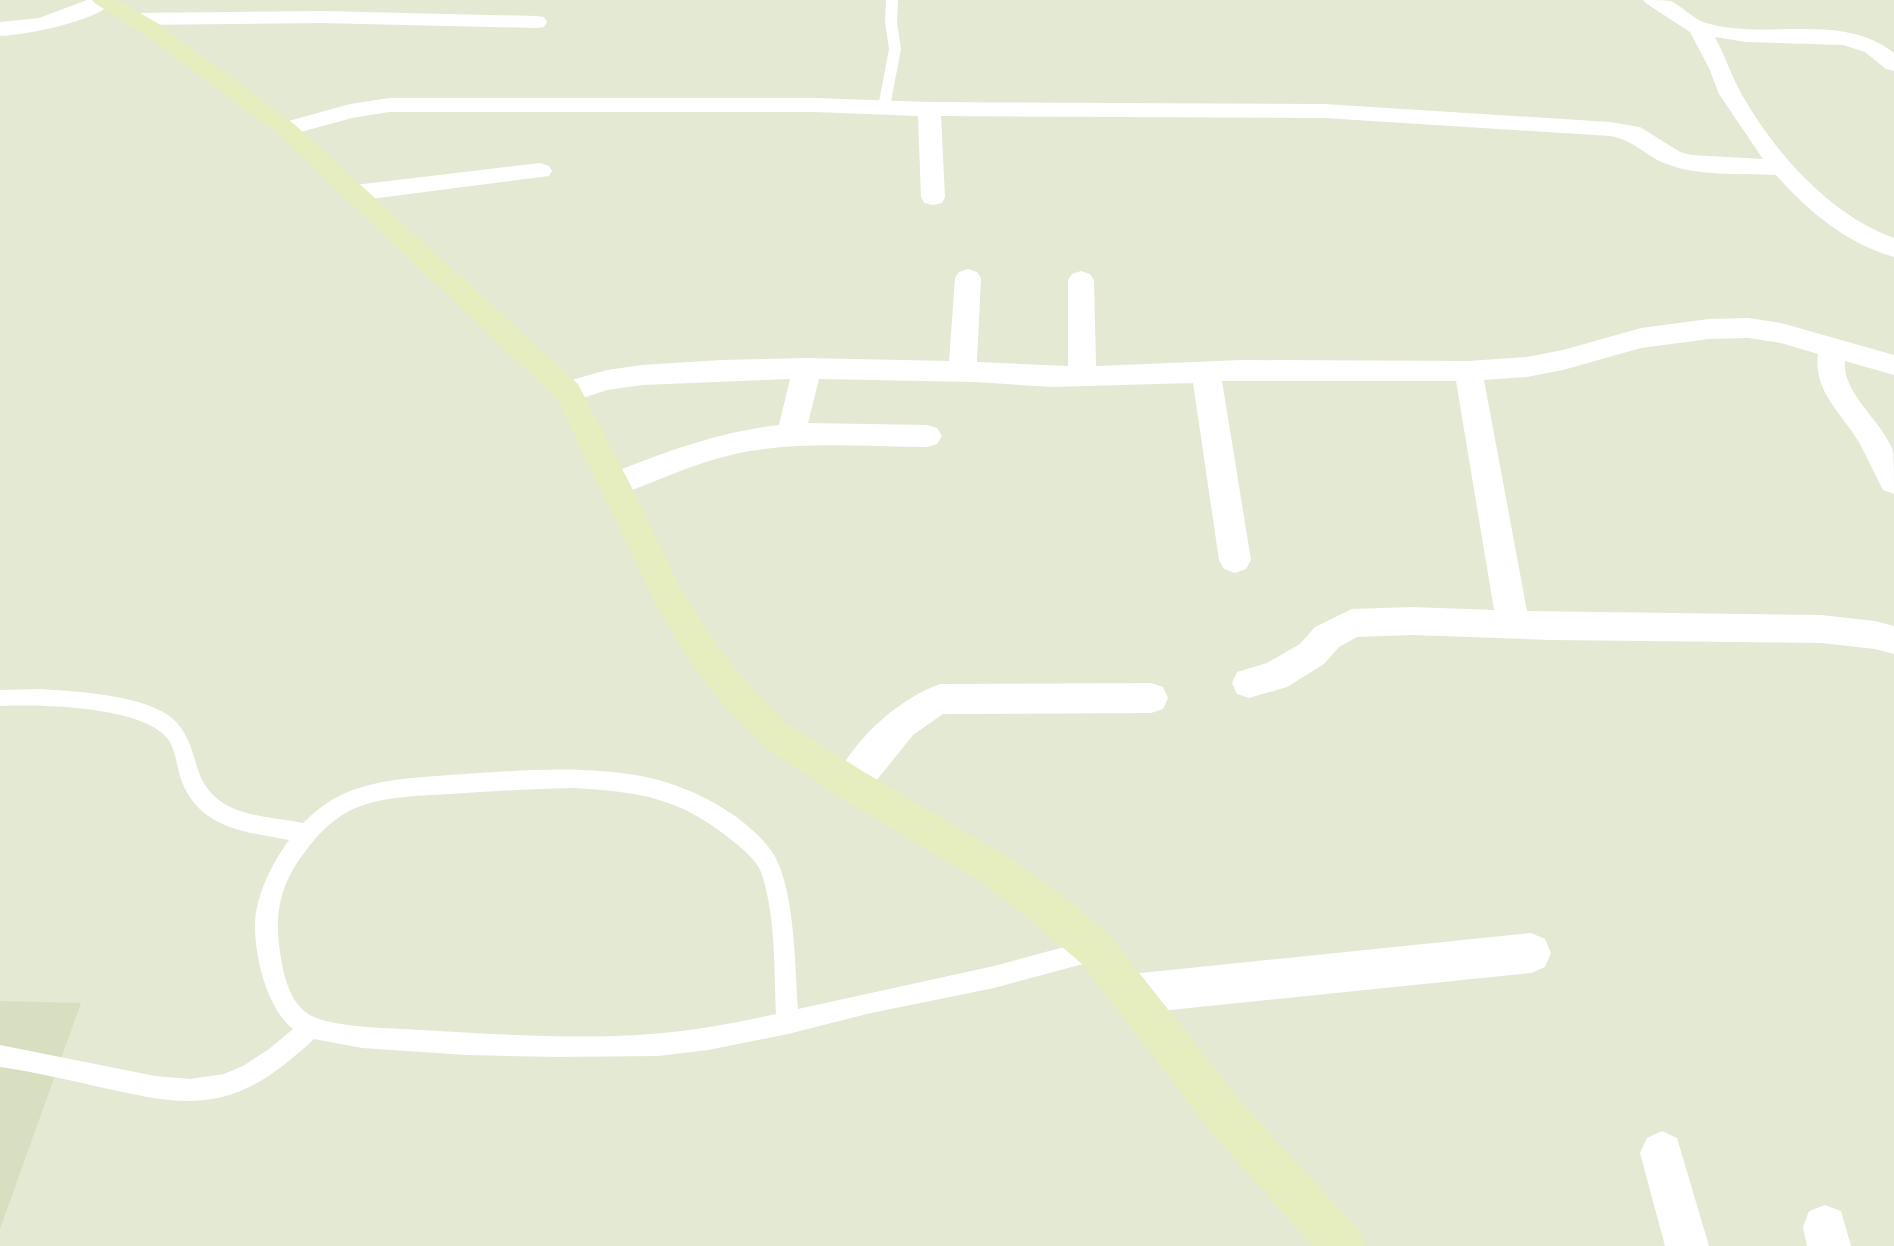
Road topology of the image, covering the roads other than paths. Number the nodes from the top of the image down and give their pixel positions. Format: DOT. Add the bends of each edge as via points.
graph roads {
  1 [pos="104,0"];
  2 [pos="892,0"];
  3 [pos="1654,0"];
  4 [pos="135,19"];
  5 [pos="536,22"];
  6 [pos="1699,28"];
  7 [pos="0,29"];
  8 [pos="1894,63"];
  9 [pos="884,107"];
  10 [pos="929,109"];
  11 [pos="286,129"];
  12 [pos="1783,168"];
  13 [pos="540,171"];
  14 [pos="355,193"];
  15 [pos="933,197"];
  16 [pos="1894,248"];
  17 [pos="968,278"];
  18 [pos="1081,280"];
  19 [pos="1833,347"];
  20 [pos="1894,365"];
  21 [pos="807,368"];
  22 [pos="1468,371"];
  23 [pos="962,372"];
  24 [pos="1206,372"];
  25 [pos="1082,377"];
  26 [pos="568,392"];
  27 [pos="791,435"];
  28 [pos="927,436"];
  29 [pos="1894,482"];
  30 [pos="615,483"];
  31 [pos="1236,560"];
  32 [pos="1513,625"];
  33 [pos="1894,640"];
  34 [pos="1249,683"];
  35 [pos="0,698"];
  36 [pos="1151,698"];
  37 [pos="850,784"];
  38 [pos="306,833"];
  39 [pos="1096,950"];
  40 [pos="1531,953"];
  41 [pos="1131,994"];
  42 [pos="788,1023"];
  43 [pos="310,1028"];
  44 [pos="0,1056"];
  45 [pos="1662,1153"];
  46 [pos="1342,1246"];
  47 [pos="1688,1246"];
  1 -- 4 [label="street"];
  1 -- 7 [label="street" via="58,21"];
  2 -- 9 [label="lane" via="895,49"];
  3 -- 6 [label="street"];
  4 -- 5 [label="street" via="321,17"];
  4 -- 11 [label="street"];
  6 -- 8 [label="street" via="1746,35 1845,38 1873,47"];
  6 -- 12 [label="street" via="1730,94"];
  9 -- 10 [label="street"];
  9 -- 11 [label="street" via="389,105 350,111"];
  10 -- 12 [label="street" via="1394,114 1632,132 1671,157 1689,163"];
  10 -- 15 [label="street"];
  11 -- 14 [label="street"];
  12 -- 16 [label="street" via="1815,202 1841,222"];
  13 -- 14 [label="street"];
  14 -- 26 [label="street"];
  17 -- 23 [label="street"];
  18 -- 25 [label="street"];
  19 -- 20 [label="street"];
  19 -- 22 [label="street" via="1748,328 1709,329 1641,338 1527,367"];
  19 -- 29 [label="street" via="1830,370 1834,384 1871,437"];
  21 -- 23 [label="street"];
  21 -- 26 [label="street" via="642,375"];
  21 -- 27 [label="street"];
  22 -- 24 [label="street"];
  22 -- 32 [label="street"];
  23 -- 25 [label="street"];
  24 -- 25 [label="street"];
  24 -- 31 [label="street"];
  26 -- 30 [label="street"];
  27 -- 28 [label="street"];
  27 -- 30 [label="street" via="734,443"];
  30 -- 37 [label="street" via="669,598 704,654 774,734"];
  32 -- 33 [label="street" via="1821,629"];
  32 -- 34 [label="street" via="1352,622 1327,638 1312,654 1275,676"];
  35 -- 38 [label="lane" via="78,700 160,718 174,731 194,787 206,804 243,820"];
  36 -- 37 [label="street" via="940,699 920,706 900,722"];
  37 -- 39 [label="street" via="997,871"];
  38 -- 42 [label="lane" via="331,810 358,798 407,787 593,778 685,798 737,830 765,858 776,882"];
  38 -- 43 [label="lane" via="273,887 266,914 269,959 281,994 294,1017"];
  39 -- 41 [label="street"];
  39 -- 42 [label="lane" via="983,980"];
  40 -- 41 [label="street"];
  41 -- 46 [label="street" via="1231,1123"];
  42 -- 43 [label="lane" via="656,1045 520,1047 397,1040"];
  43 -- 44 [label="lane" via="271,1062 241,1079 208,1090 165,1091"];
  45 -- 47 [label="street"];
}
